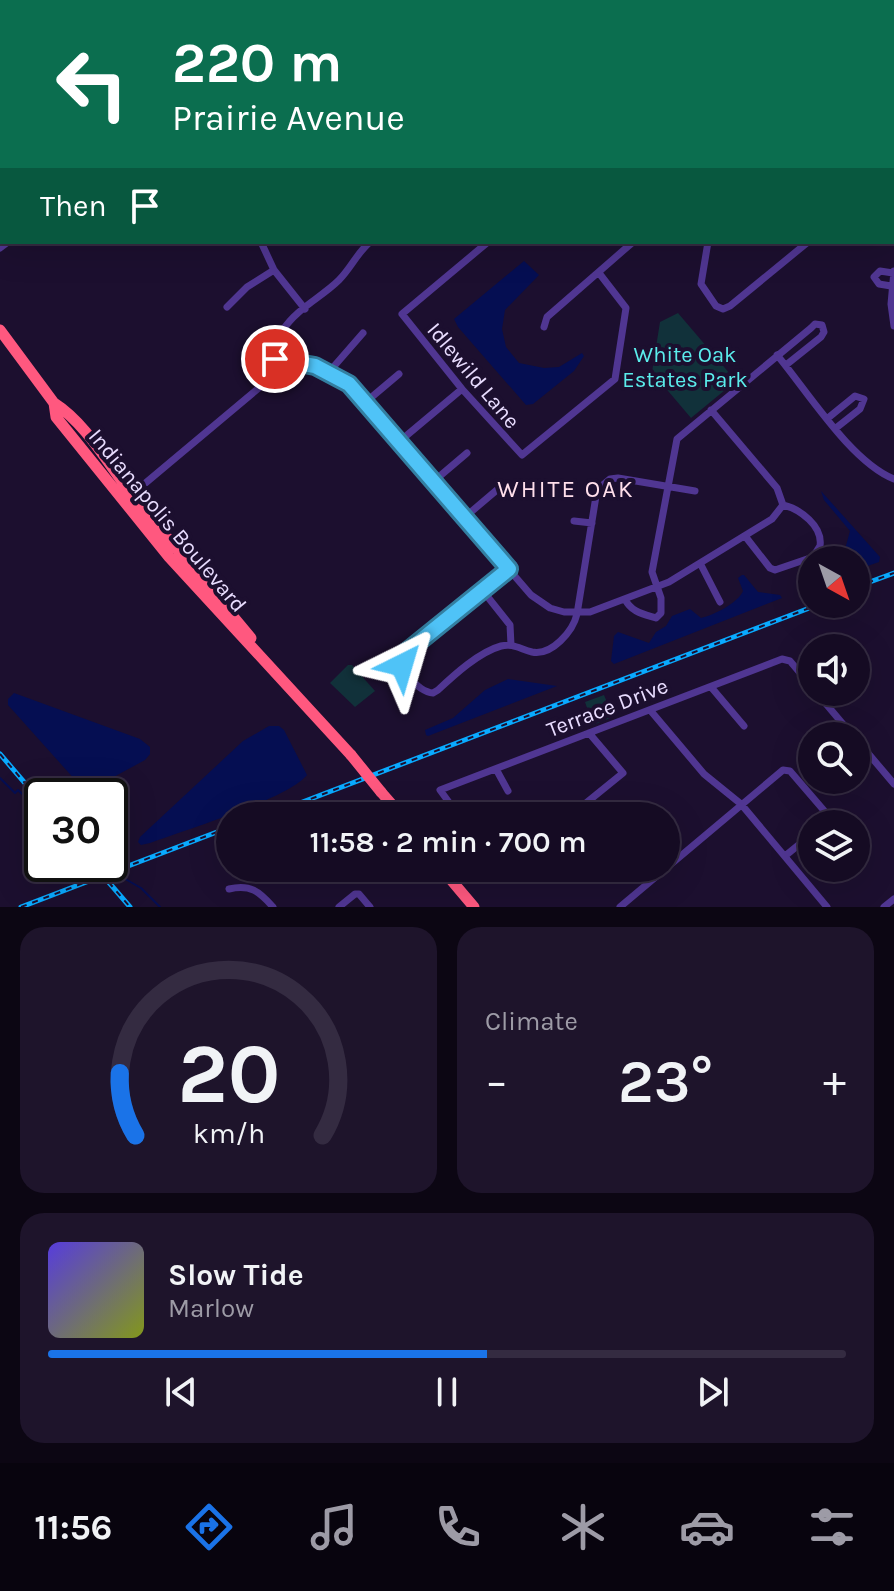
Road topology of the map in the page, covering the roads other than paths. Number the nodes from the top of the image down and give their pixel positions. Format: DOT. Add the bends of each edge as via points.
graph roads {
  1 [pos="262,244"];
  2 [pos="368,244"];
  3 [pos="486,244"];
  4 [pos="631,244"];
  5 [pos="708,244"];
  6 [pos="805,244"];
  7 [pos="274,270"];
  8 [pos="893,272"];
  9 [pos="599,273"];
  10 [pos="891,286"];
  11 [pos="227,307"];
  12 [pos="305,309"];
  13 [pos="894,326"];
  14 [pos="544,327"];
  15 [pos="0,330"];
  16 [pos="363,333"];
  17 [pos="777,355"];
  18 [pos="275,359"];
  19 [pos="786,365"];
  20 [pos="329,372"];
  21 [pos="399,374"];
  22 [pos="462,389"];
  23 [pos="367,401"];
  24 [pos="711,410"];
  25 [pos="828,418"];
  26 [pos="836,428"];
  27 [pos="400,441"];
  28 [pos="467,453"];
  29 [pos="894,479"];
  30 [pos="434,481"];
  31 [pos="667,486"];
  32 [pos="498,489"];
  33 [pos="695,491"];
  34 [pos="128,498"];
  35 [pos="783,505"];
  36 [pos="465,517"];
  37 [pos="574,521"];
  38 [pos="592,523"];
  39 [pos="745,536"];
  40 [pos="700,563"];
  41 [pos="512,567"];
  42 [pos="656,587"];
  43 [pos="483,591"];
  44 [pos="625,599"];
  45 [pos="720,602"];
  46 [pos="577,614"];
  47 [pos="511,645"];
  48 [pos="798,671"];
  49 [pos="711,687"];
  50 [pos="828,706"];
  51 [pos="650,710"];
  52 [pos="841,722"];
  53 [pos="744,726"];
  54 [pos="589,733"];
  55 [pos="870,756"];
  56 [pos="496,769"];
  57 [pos="894,784"];
  58 [pos="508,791"];
  59 [pos="378,794"];
  60 [pos="383,802"];
  61 [pos="387,802"];
  62 [pos="449,802"];
  63 [pos="587,802"];
  64 [pos="741,804"];
  65 [pos="823,810"];
  66 [pos="798,845"];
  67 [pos="680,853"];
  68 [pos="785,856"];
  69 [pos="453,882"];
  70 [pos="647,882"];
  71 [pos="229,889"];
  72 [pos="894,899"];
  73 [pos="273,907"];
  74 [pos="339,907"];
  75 [pos="370,907"];
  76 [pos="474,907"];
  77 [pos="620,907"];
  78 [pos="827,907"];
  79 [pos="884,907"];
  1 -- 7 [label="street"];
  2 -- 12 [label="street" via="336,283"];
  3 -- 22 [label="street, Idlewild Lane" via="402,314"];
  4 -- 9 [label="street"];
  5 -- 6 [label="street" via="701,284 723,309"];
  7 -- 11 [label="street"];
  7 -- 12 [label="street"];
  8 -- 10 [label="street"];
  8 -- 10 [label="street" via="880,271 874,277"];
  9 -- 14 [label="street" via="547,317"];
  9 -- 22 [label="street, Idlewild Lane" via="626,308 615,379 522,455"];
  10 -- 13 [label="street"];
  12 -- 18 [label="street" via="283,330"];
  15 -- 34 [label="highway, Indianapolis Boulevard" via="54,403 56,417"];
  16 -- 20 [label="street"];
  17 -- 19 [label="street"];
  17 -- 19 [label="street" via="815,324 822,325 821,337"];
  17 -- 24 [label="street"];
  18 -- 20 [label="street"];
  18 -- 34 [label="street" via="260,387"];
  19 -- 25 [label="street"];
  20 -- 23 [label="street"];
  21 -- 23 [label="street"];
  22 -- 27 [label="street"];
  23 -- 27 [label="street"];
  24 -- 31 [label="street" via="677,439"];
  24 -- 35 [label="street" via="777,488"];
  25 -- 26 [label="street"];
  25 -- 26 [label="street" via="855,396 864,399 860,409"];
  26 -- 29 [label="street" via="869,465"];
  27 -- 30 [label="street"];
  28 -- 30 [label="street"];
  30 -- 36 [label="street"];
  31 -- 33 [label="street"];
  31 -- 38 [label="street" via="610,479 597,490"];
  31 -- 42 [label="street" via="652,572"];
  32 -- 36 [label="street"];
  34 -- 59 [label="highway, Indianapolis Boulevard"];
  35 -- 39 [label="street"];
  35 -- 39 [label="street" via="798,509 818,531 820,546 813,557 775,570"];
  36 -- 41 [label="street"];
  37 -- 38 [label="street"];
  38 -- 46 [label="street"];
  39 -- 40 [label="street"];
  40 -- 42 [label="street"];
  40 -- 45 [label="street"];
  41 -- 43 [label="street"];
  41 -- 46 [label="street" via="540,602"];
  42 -- 44 [label="street"];
  42 -- 44 [label="street" via="659,617 632,609"];
  43 -- 47 [label="street" via="510,625"];
  43 -- 47 [label="street" via="405,653 402,665 422,690 433,693 490,650"];
  44 -- 46 [label="street"];
  46 -- 47 [label="street" via="571,630 549,649 536,652"];
  48 -- 49 [label="street, Terrace Drive" via="787,659"];
  49 -- 51 [label="street, Terrace Drive"];
  49 -- 53 [label="street"];
  50 -- 52 [label="street"];
  51 -- 54 [label="street, Terrace Drive"];
  51 -- 64 [label="street" via="704,774"];
  54 -- 56 [label="street, Terrace Drive"];
  54 -- 63 [label="street" via="623,773"];
  55 -- 57 [label="street"];
  56 -- 58 [label="street"];
  56 -- 62 [label="street, Terrace Drive" via="440,790"];
  59 -- 60 [label="highway, Indianapolis Boulevard"];
  59 -- 61 [label="highway, Indianapolis Boulevard"];
  64 -- 65 [label="street" via="787,769"];
  64 -- 67 [label="street"];
  64 -- 68 [label="street"];
  66 -- 68 [label="street"];
  68 -- 78 [label="street"];
  69 -- 76 [label="highway"];
  70 -- 77 [label="street"];
  71 -- 73 [label="street" via="250,887"];
  72 -- 79 [label="street"];
  74 -- 75 [label="street" via="359,894"];
}
